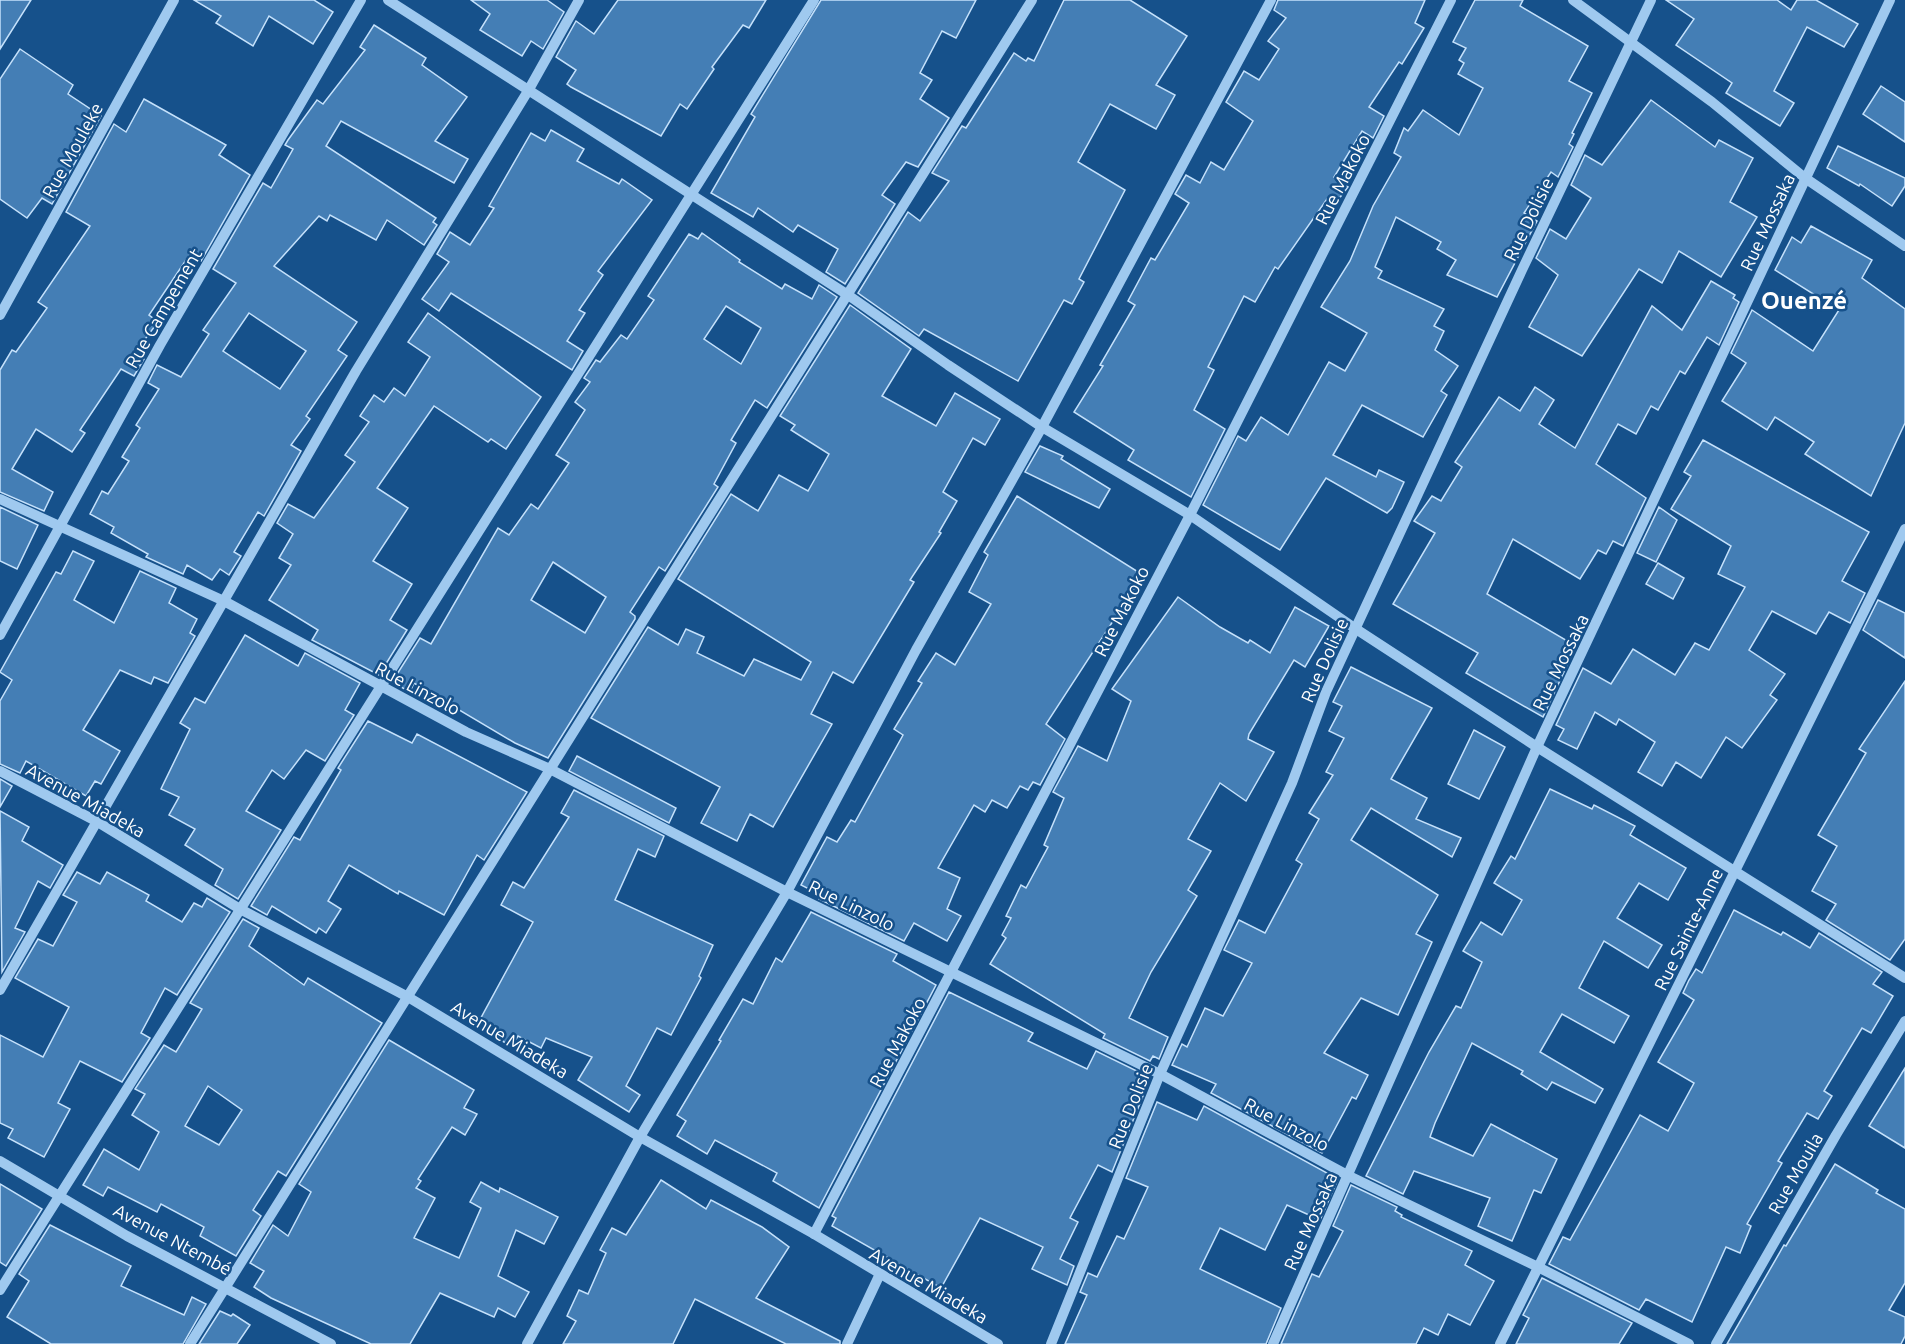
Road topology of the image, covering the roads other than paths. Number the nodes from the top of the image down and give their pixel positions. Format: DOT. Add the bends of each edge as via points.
graph roads {
  1 [pos="174,0"];
  2 [pos="361,0"];
  3 [pos="388,0"];
  4 [pos="579,0"];
  5 [pos="814,0"];
  6 [pos="1032,0"];
  7 [pos="1271,0"];
  8 [pos="1451,0"];
  9 [pos="1573,0"];
  10 [pos="1652,0"];
  11 [pos="1890,0"];
  12 [pos="1631,42"];
  13 [pos="528,91"];
  14 [pos="1805,178"];
  15 [pos="691,197"];
  16 [pos="1905,246"];
  17 [pos="848,295"];
  18 [pos="0,315"];
  19 [pos="1042,427"];
  20 [pos="0,499"];
  21 [pos="1190,515"];
  22 [pos="61,528"];
  23 [pos="1905,529"];
  24 [pos="224,601"];
  25 [pos="1356,630"];
  26 [pos="0,635"];
  27 [pos="381,687"];
  28 [pos="1537,747"];
  29 [pos="550,769"];
  30 [pos="0,771"];
  31 [pos="96,821"];
  32 [pos="1735,873"];
  33 [pos="787,892"];
  34 [pos="240,909"];
  35 [pos="952,973"];
  36 [pos="1905,978"];
  37 [pos="0,990"];
  38 [pos="408,997"];
  39 [pos="1905,1020"];
  40 [pos="1160,1074"];
  41 [pos="640,1137"];
  42 [pos="0,1161"];
  43 [pos="1348,1176"];
  44 [pos="62,1195"];
  45 [pos="814,1234"];
  46 [pos="1538,1267"];
  47 [pos="879,1275"];
  48 [pos="226,1286"];
  49 [pos="0,1290"];
  50 [pos="326,1343"];
  51 [pos="190,1344"];
  52 [pos="527,1344"];
  53 [pos="847,1344"];
  54 [pos="998,1344"];
  55 [pos="1051,1344"];
  56 [pos="1273,1344"];
  57 [pos="1500,1344"];
  58 [pos="1689,1344"];
  59 [pos="1716,1344"];
  1 -- 18 [label="street, Rue Mouleke"];
  2 -- 22 [label="street, Rue Campement" via="160,345"];
  3 -- 13 [label="street"];
  4 -- 13 [label="street"];
  5 -- 15 [label="street"];
  6 -- 17 [label="street"];
  7 -- 19 [label="street"];
  8 -- 21 [label="street, Rue Makoko"];
  9 -- 12 [label="street"];
  10 -- 12 [label="street, Rue Dolisie"];
  11 -- 14 [label="street, Rue Mossaka"];
  12 -- 14 [label="street"];
  12 -- 25 [label="street, Rue Dolisie"];
  13 -- 15 [label="street"];
  13 -- 24 [label="street" via="356,371"];
  14 -- 16 [label="street"];
  14 -- 28 [label="street, Rue Mossaka"];
  15 -- 17 [label="street"];
  15 -- 27 [label="street"];
  17 -- 19 [label="street"];
  17 -- 29 [label="street"];
  19 -- 21 [label="street"];
  19 -- 33 [label="street" via="916,650"];
  20 -- 22 [label="street, Rue Linzolo"];
  21 -- 25 [label="street"];
  21 -- 35 [label="street, Rue Makoko"];
  22 -- 24 [label="street, Rue Linzolo"];
  22 -- 26 [label="street, Rue Campement"];
  23 -- 32 [label="street, Rue Sainte-Anne"];
  24 -- 27 [label="street, Rue Linzolo"];
  24 -- 31 [label="street"];
  25 -- 28 [label="street"];
  25 -- 40 [label="street, Rue Dolisie" via="1326,692 1292,783"];
  27 -- 29 [label="street, Rue Linzolo" via="466,732"];
  27 -- 34 [label="street"];
  28 -- 32 [label="street"];
  28 -- 43 [label="street, Rue Mossaka"];
  29 -- 33 [label="street, Rue Linzolo"];
  29 -- 38 [label="street"];
  30 -- 31 [label="street, Avenue Miadeka"];
  31 -- 34 [label="street, Avenue Miadeka"];
  31 -- 37 [label="street"];
  32 -- 36 [label="street"];
  32 -- 46 [label="street, Rue Sainte-Anne"];
  33 -- 35 [label="street, Rue Linzolo"];
  33 -- 41 [label="street"];
  34 -- 38 [label="street, Avenue Miadeka"];
  34 -- 44 [label="street"];
  35 -- 40 [label="street, Rue Linzolo"];
  35 -- 45 [label="street, Rue Makoko"];
  38 -- 41 [label="street, Avenue Miadeka"];
  38 -- 48 [label="street"];
  39 -- 59 [label="street, Rue Mouila"];
  40 -- 43 [label="street, Rue Linzolo"];
  40 -- 55 [label="street, Rue Dolisie"];
  41 -- 45 [label="street, Avenue Miadeka"];
  41 -- 52 [label="street"];
  42 -- 44 [label="street, Avenue Ntembé"];
  43 -- 46 [label="street, Rue Linzolo"];
  43 -- 56 [label="street, Rue Mossaka"];
  44 -- 48 [label="street, Avenue Ntembé" via="127,1236"];
  44 -- 49 [label="street"];
  45 -- 47 [label="street, Avenue Miadeka"];
  46 -- 57 [label="street, Rue Sainte-Anne"];
  46 -- 58 [label="street, Rue Linzolo"];
  47 -- 53 [label="street"];
  47 -- 54 [label="street, Avenue Miadeka"];
  48 -- 50 [label="street, Avenue Ntembé"];
  48 -- 51 [label="street"];
}
